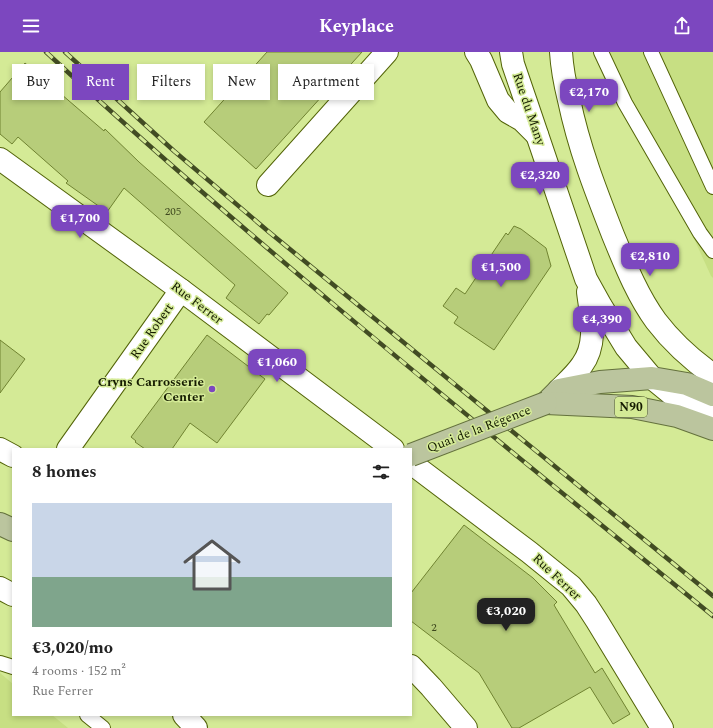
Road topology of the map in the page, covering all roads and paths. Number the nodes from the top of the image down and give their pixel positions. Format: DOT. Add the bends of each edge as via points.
graph roads {
  1 [pos="387,52"];
  2 [pos="476,52"];
  3 [pos="511,52"];
  4 [pos="561,52"];
  5 [pos="601,52"];
  6 [pos="651,52"];
  7 [pos="537,135"];
  8 [pos="0,159"];
  9 [pos="268,185"];
  10 [pos="713,186"];
  11 [pos="713,251"];
  12 [pos="586,279"];
  13 [pos="181,290"];
  14 [pos="713,375"];
  15 [pos="652,378"];
  16 [pos="713,395"];
  17 [pos="552,397"];
  18 [pos="713,417"];
  19 [pos="713,429"];
  20 [pos="69,448"];
  21 [pos="392,448"];
  22 [pos="0,449"];
  23 [pos="12,455"];
  24 [pos="412,456"];
  25 [pos="412,464"];
  26 [pos="0,524"];
  27 [pos="12,530"];
  28 [pos="0,588"];
  29 [pos="12,594"];
  30 [pos="0,663"];
  31 [pos="12,667"];
  32 [pos="412,667"];
  33 [pos="88,716"];
  34 [pos="185,716"];
  35 [pos="103,728"];
  36 [pos="196,728"];
  37 [pos="466,728"];
  38 [pos="662,728"];
  1 -- 9 [label="street"];
  2 -- 7 [label="street" via="498,100 508,112 522,120"];
  3 -- 7 [label="street, Rue du Many"];
  4 -- 14 [label="street" via="565,84 580,147 627,269 656,321 684,351"];
  5 -- 11 [label="lane" via="625,103"];
  6 -- 10 [label="lane"];
  7 -- 12 [label="street, Rue du Many"];
  8 -- 13 [label="street, Rue Ferrer"];
  12 -- 15 [label="street" via="626,347"];
  12 -- 17 [label="street" via="593,330 589,355 582,366"];
  13 -- 20 [label="street, Rue Robert"];
  13 -- 21 [label="street, Rue Ferrer"];
  15 -- 16 [label="main road, N90" via="686,384"];
  15 -- 17 [label="main road, N90" via="600,382"];
  15 -- 18 [label="street" via="679,400"];
  17 -- 19 [label="main road, N90" via="632,406 677,416"];
  17 -- 24 [label="main road, Quai de la Régence / N90, bridge"];
  22 -- 23 [label="street"];
  25 -- 38 [label="street, Rue Ferrer" via="571,586 597,621"];
  26 -- 27 [label="main road"];
  28 -- 29 [label="street"];
  30 -- 31 [label="lane"];
  32 -- 37 [label="street"];
  33 -- 35 [label="lane"];
  34 -- 36 [label="street"];
}
